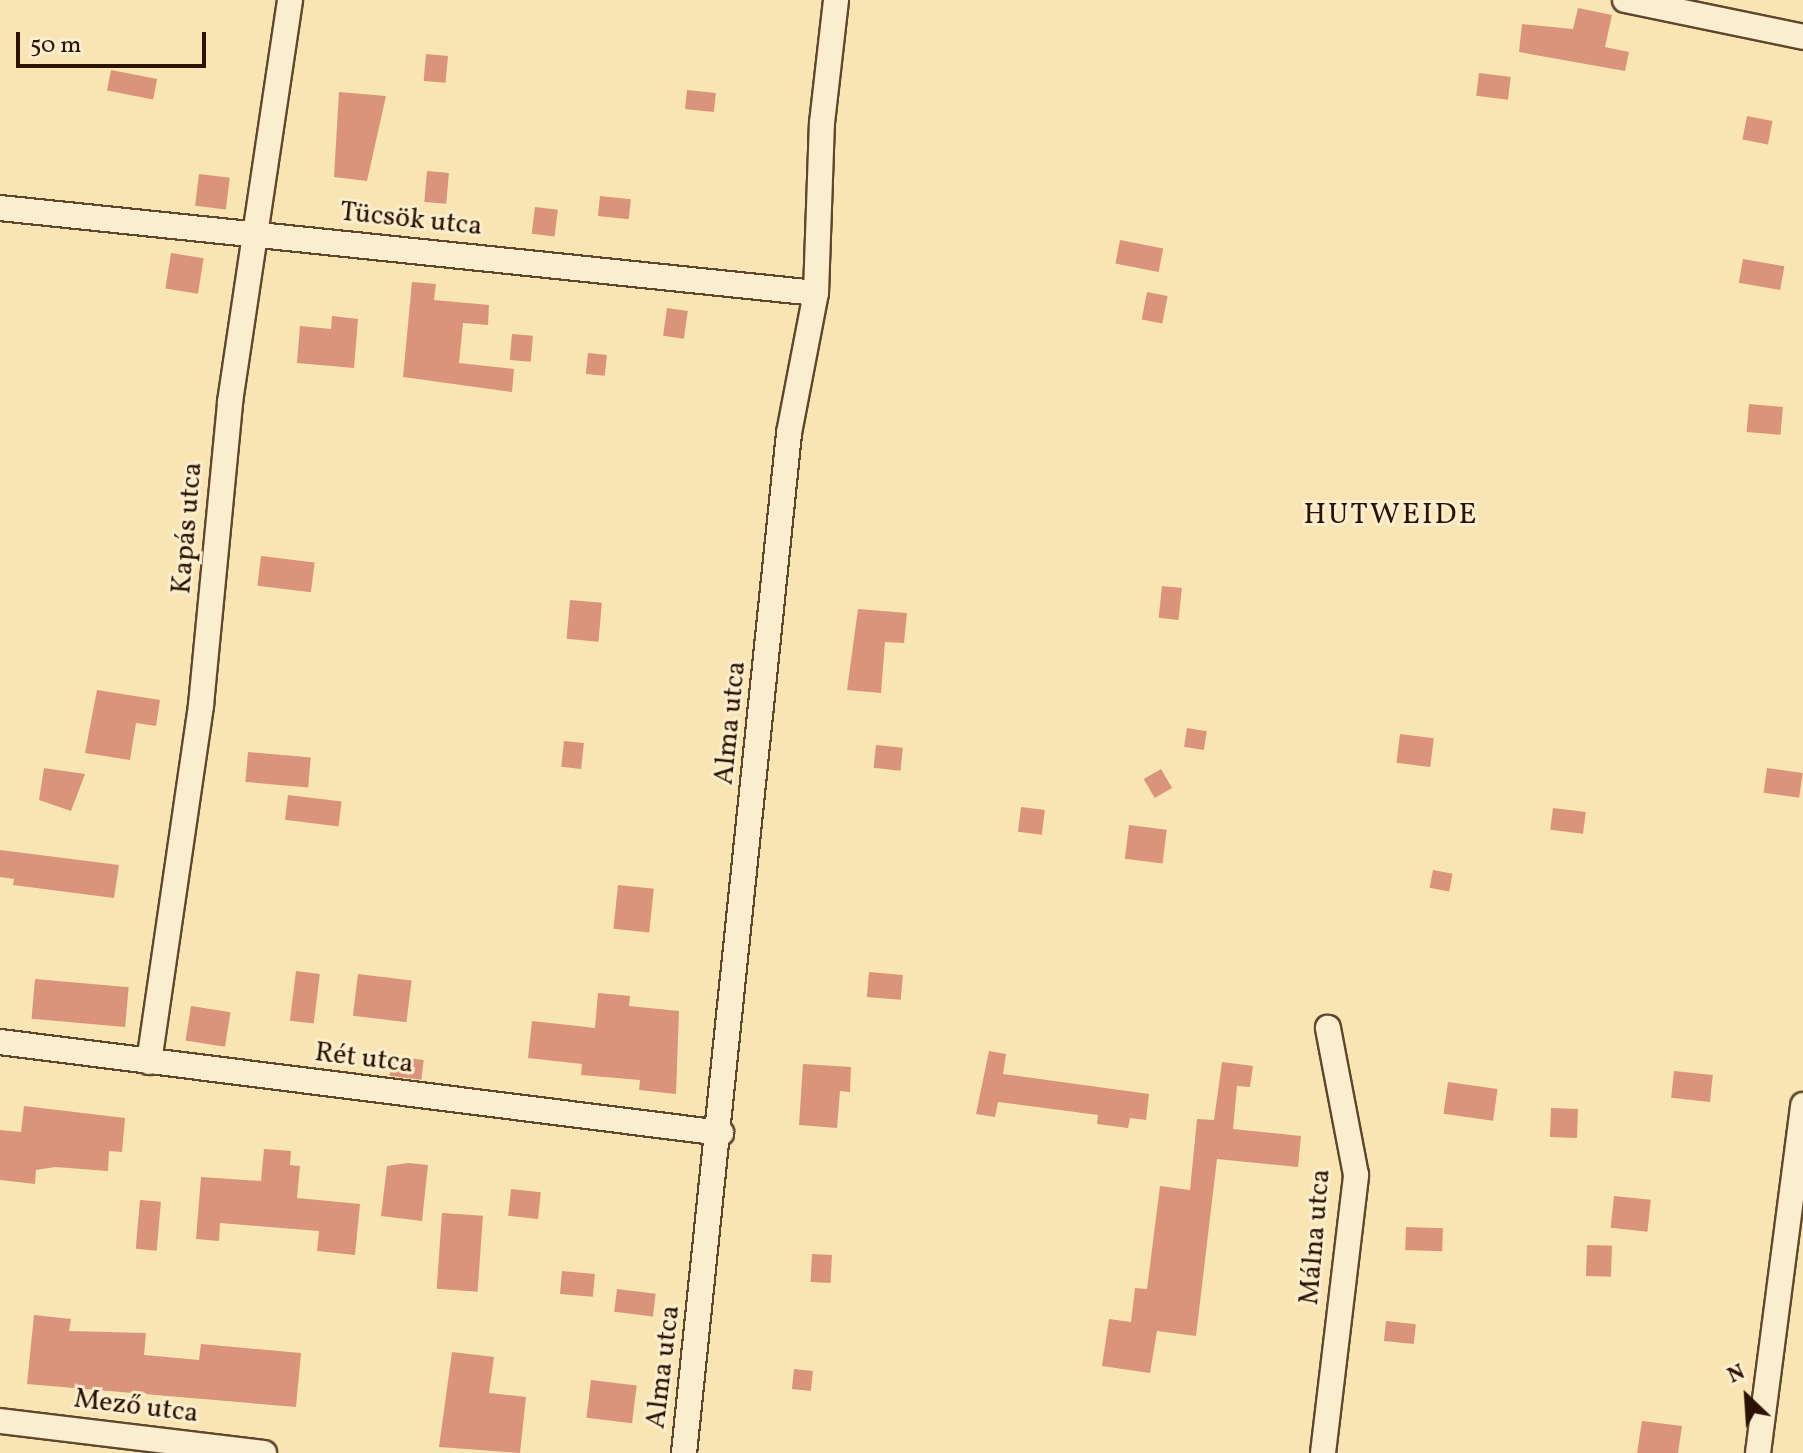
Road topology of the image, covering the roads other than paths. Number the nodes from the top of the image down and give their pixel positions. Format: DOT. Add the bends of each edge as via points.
graph roads {
  1 [pos="290,0"];
  2 [pos="836,0"];
  3 [pos="1625,0"];
  4 [pos="1803,37"];
  5 [pos="0,208"];
  6 [pos="253,233"];
  7 [pos="816,293"];
  8 [pos="1328,1028"];
  9 [pos="0,1042"];
  10 [pos="149,1062"];
  11 [pos="1803,1105"];
  12 [pos="721,1133"];
  13 [pos="0,1421"];
  14 [pos="264,1453"];
  15 [pos="684,1453"];
  16 [pos="1323,1453"];
  17 [pos="1758,1453"];
  1 -- 6 [label="street, Kapás utca"];
  2 -- 7 [label="street, Alma utca" via="822,123"];
  3 -- 4 [label="street"];
  5 -- 6 [label="street, Tücsök utca"];
  6 -- 7 [label="street, Tücsök utca"];
  6 -- 10 [label="street, Kapás utca" via="201,705"];
  7 -- 12 [label="street, Alma utca" via="789,433"];
  8 -- 16 [label="street, Málna utca" via="1356,1175"];
  9 -- 10 [label="street, Rét utca"];
  10 -- 12 [label="street, Rét utca"];
  11 -- 17 [label="street"];
  12 -- 15 [label="street, Alma utca"];
  13 -- 14 [label="street, Mező utca"];
}
